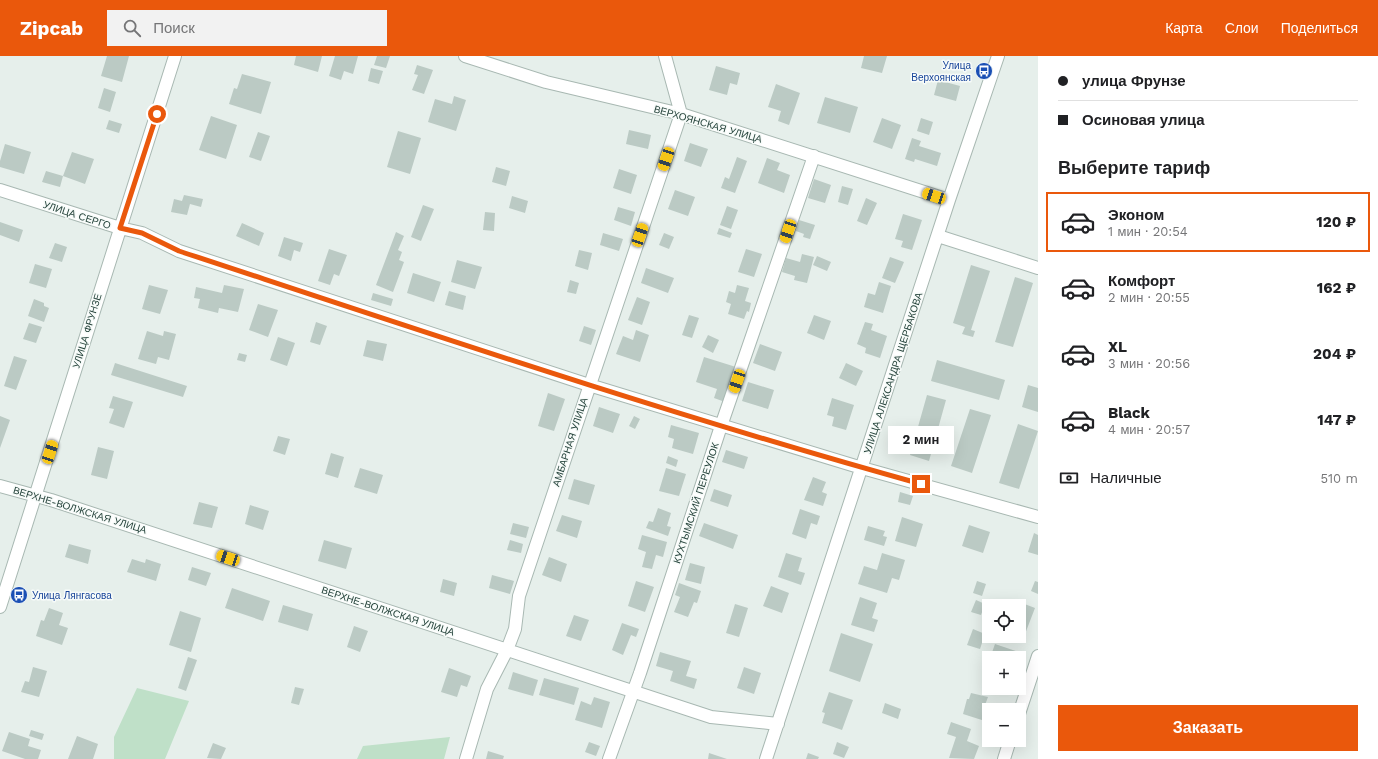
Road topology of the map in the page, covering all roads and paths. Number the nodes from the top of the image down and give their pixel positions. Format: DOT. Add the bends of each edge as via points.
graph roads {
  1 [pos="176,56"];
  2 [pos="465,56"];
  3 [pos="665,56"];
  4 [pos="998,56"];
  5 [pos="681,114"];
  6 [pos="814,156"];
  7 [pos="0,190"];
  8 [pos="949,200"];
  9 [pos="120,228"];
  10 [pos="938,236"];
  11 [pos="1038,268"];
  12 [pos="590,385"];
  13 [pos="721,426"];
  14 [pos="862,468"];
  15 [pos="0,486"];
  16 [pos="36,496"];
  17 [pos="1038,517"];
  18 [pos="0,607"];
  19 [pos="507,650"];
  20 [pos="1038,656"];
  21 [pos="632,692"];
  22 [pos="1023,703"];
  23 [pos="778,724"];
  24 [pos="1008,747"];
  25 [pos="466,759"];
  26 [pos="609,759"];
  27 [pos="766,759"];
  28 [pos="1004,759"];
  1 -- 9 [label="street, УЛИЦА ФРУНЗЕ"];
  2 -- 5 [label="street, ВЕРХОЯНСКАЯ УЛИЦА" via="546,82"];
  3 -- 5 [label="street"];
  4 -- 8 [label="street, УЛИЦА АЛЕКСАНДРА ЩЕРБАКОВА"];
  5 -- 6 [label="street, ВЕРХОЯНСКАЯ УЛИЦА"];
  5 -- 12 [label="street, АМБАРНАЯ УЛИЦА"];
  6 -- 8 [label="street, ВЕРХОЯНСКАЯ УЛИЦА"];
  6 -- 13 [label="street, КУХТЫМСКИЙ ПЕРЕУЛОК"];
  7 -- 9 [label="street, УЛИЦА СЕРГО"];
  8 -- 10 [label="street, УЛИЦА АЛЕКСАНДРА ЩЕРБАКОВА"];
  9 -- 12 [label="street, УЛИЦА СЕРГО" via="142,233 179,251"];
  9 -- 16 [label="street, УЛИЦА ФРУНЗЕ"];
  10 -- 11 [label="street"];
  10 -- 14 [label="street, УЛИЦА АЛЕКСАНДРА ЩЕРБАКОВА"];
  12 -- 13 [label="street, УЛИЦА СЕРГО"];
  12 -- 19 [label="street, АМБАРНАЯ УЛИЦА" via="519,596 515,629"];
  13 -- 14 [label="street, УЛИЦА СЕРГО"];
  13 -- 21 [label="street, КУХТЫМСКИЙ ПЕРЕУЛОК"];
  14 -- 17 [label="street, УЛИЦА СЕРГО"];
  14 -- 23 [label="street, УЛИЦА АЛЕКСАНДРА ЩЕРБАКОВА"];
  15 -- 16 [label="street, ВЕРХНЕ-ВОЛЖСКАЯ УЛИЦА"];
  16 -- 18 [label="street, УЛИЦА ФРУНЗЕ"];
  16 -- 19 [label="street, ВЕРХНЕ-ВОЛЖСКАЯ УЛИЦА"];
  19 -- 21 [label="street, ВЕРХНЕ-ВОЛЖСКАЯ УЛИЦА"];
  19 -- 25 [label="street, АМБАРНАЯ УЛИЦА" via="487,689"];
  20 -- 22 [label="street"];
  21 -- 23 [label="street, ВЕРХНЕ-ВОЛЖСКАЯ УЛИЦА" via="711,717"];
  21 -- 26 [label="street, КУХТЫМСКИЙ ПЕРЕУЛОК"];
  23 -- 27 [label="street, УЛИЦА АЛЕКСАНДРА ЩЕРБАКОВА"];
  24 -- 28 [label="street"];
}
